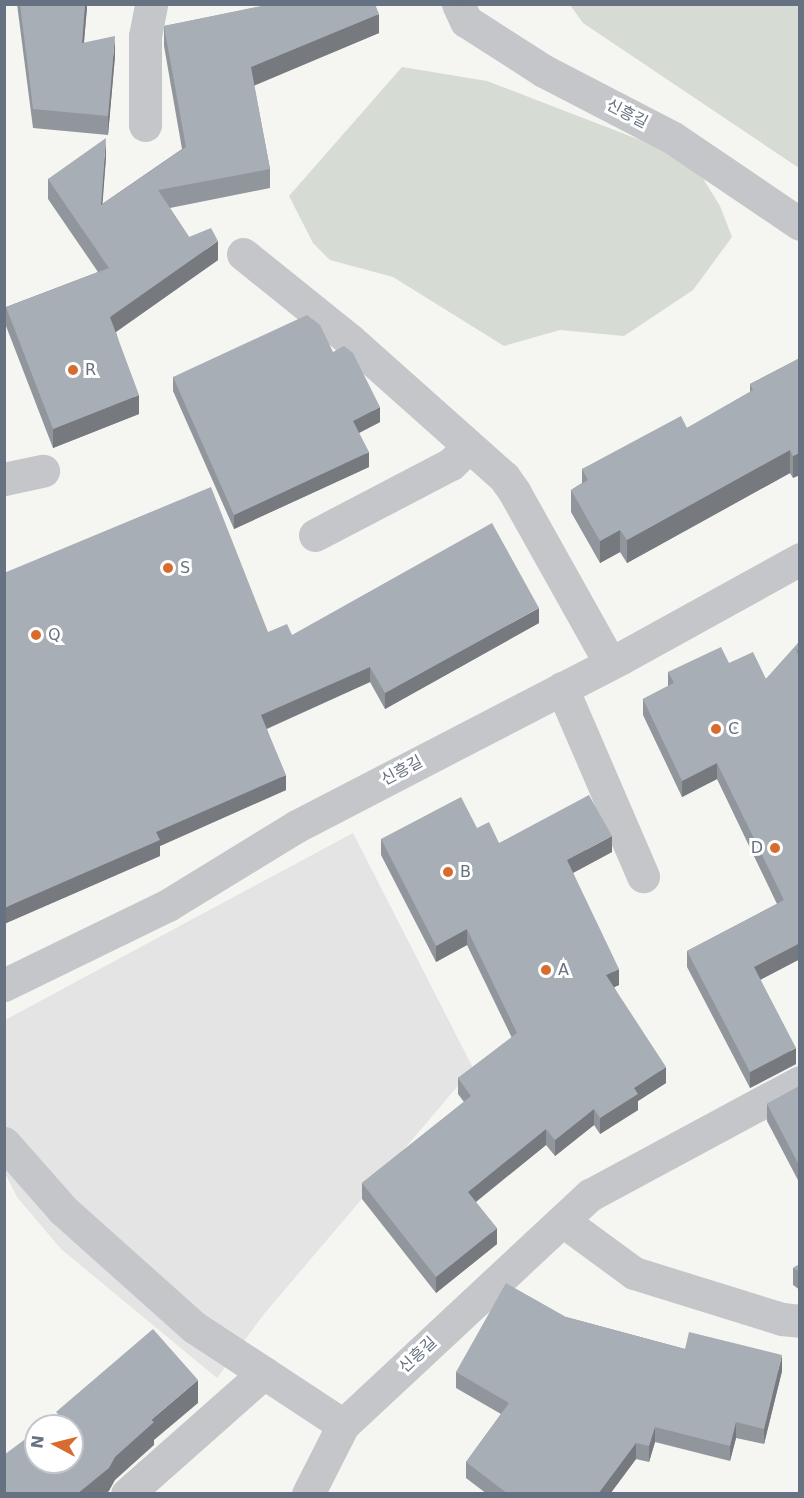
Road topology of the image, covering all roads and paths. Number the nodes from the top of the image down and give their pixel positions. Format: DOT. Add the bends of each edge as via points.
graph roads {
  1 [pos="151,4"];
  2 [pos="458,4"];
  3 [pos="145,125"];
  4 [pos="800,224"];
  5 [pos="243,254"];
  6 [pos="468,447"];
  7 [pos="43,471"];
  8 [pos="4,479"];
  9 [pos="315,535"];
  10 [pos="800,559"];
  11 [pos="610,663"];
  12 [pos="562,688"];
  13 [pos="644,876"];
  14 [pos="4,985"];
  15 [pos="800,1082"];
  16 [pos="4,1143"];
  17 [pos="563,1221"];
  18 [pos="800,1321"];
  19 [pos="264,1373"];
  20 [pos="343,1425"];
  21 [pos="127,1494"];
  22 [pos="308,1494"];
  1 -- 3 [label="street" via="145,36"];
  2 -- 4 [label="street, 신흥길" via="466,21 535,66 673,138"];
  5 -- 6 [label="street" via="350,340"];
  6 -- 9 [label="street" via="451,464"];
  6 -- 11 [label="street" via="504,477 515,493"];
  7 -- 8 [label="street"];
  10 -- 11 [label="street, 신흥길"];
  11 -- 12 [label="street, 신흥길"];
  12 -- 13 [label="street"];
  12 -- 14 [label="street, 신흥길" via="297,826 168,905"];
  15 -- 17 [label="street, 신흥길" via="590,1196"];
  16 -- 19 [label="street" via="63,1210 194,1327"];
  17 -- 18 [label="street" via="634,1273 782,1319"];
  17 -- 20 [label="street, 신흥길"];
  19 -- 20 [label="street"];
  19 -- 21 [label="street"];
  20 -- 22 [label="street"];
}
